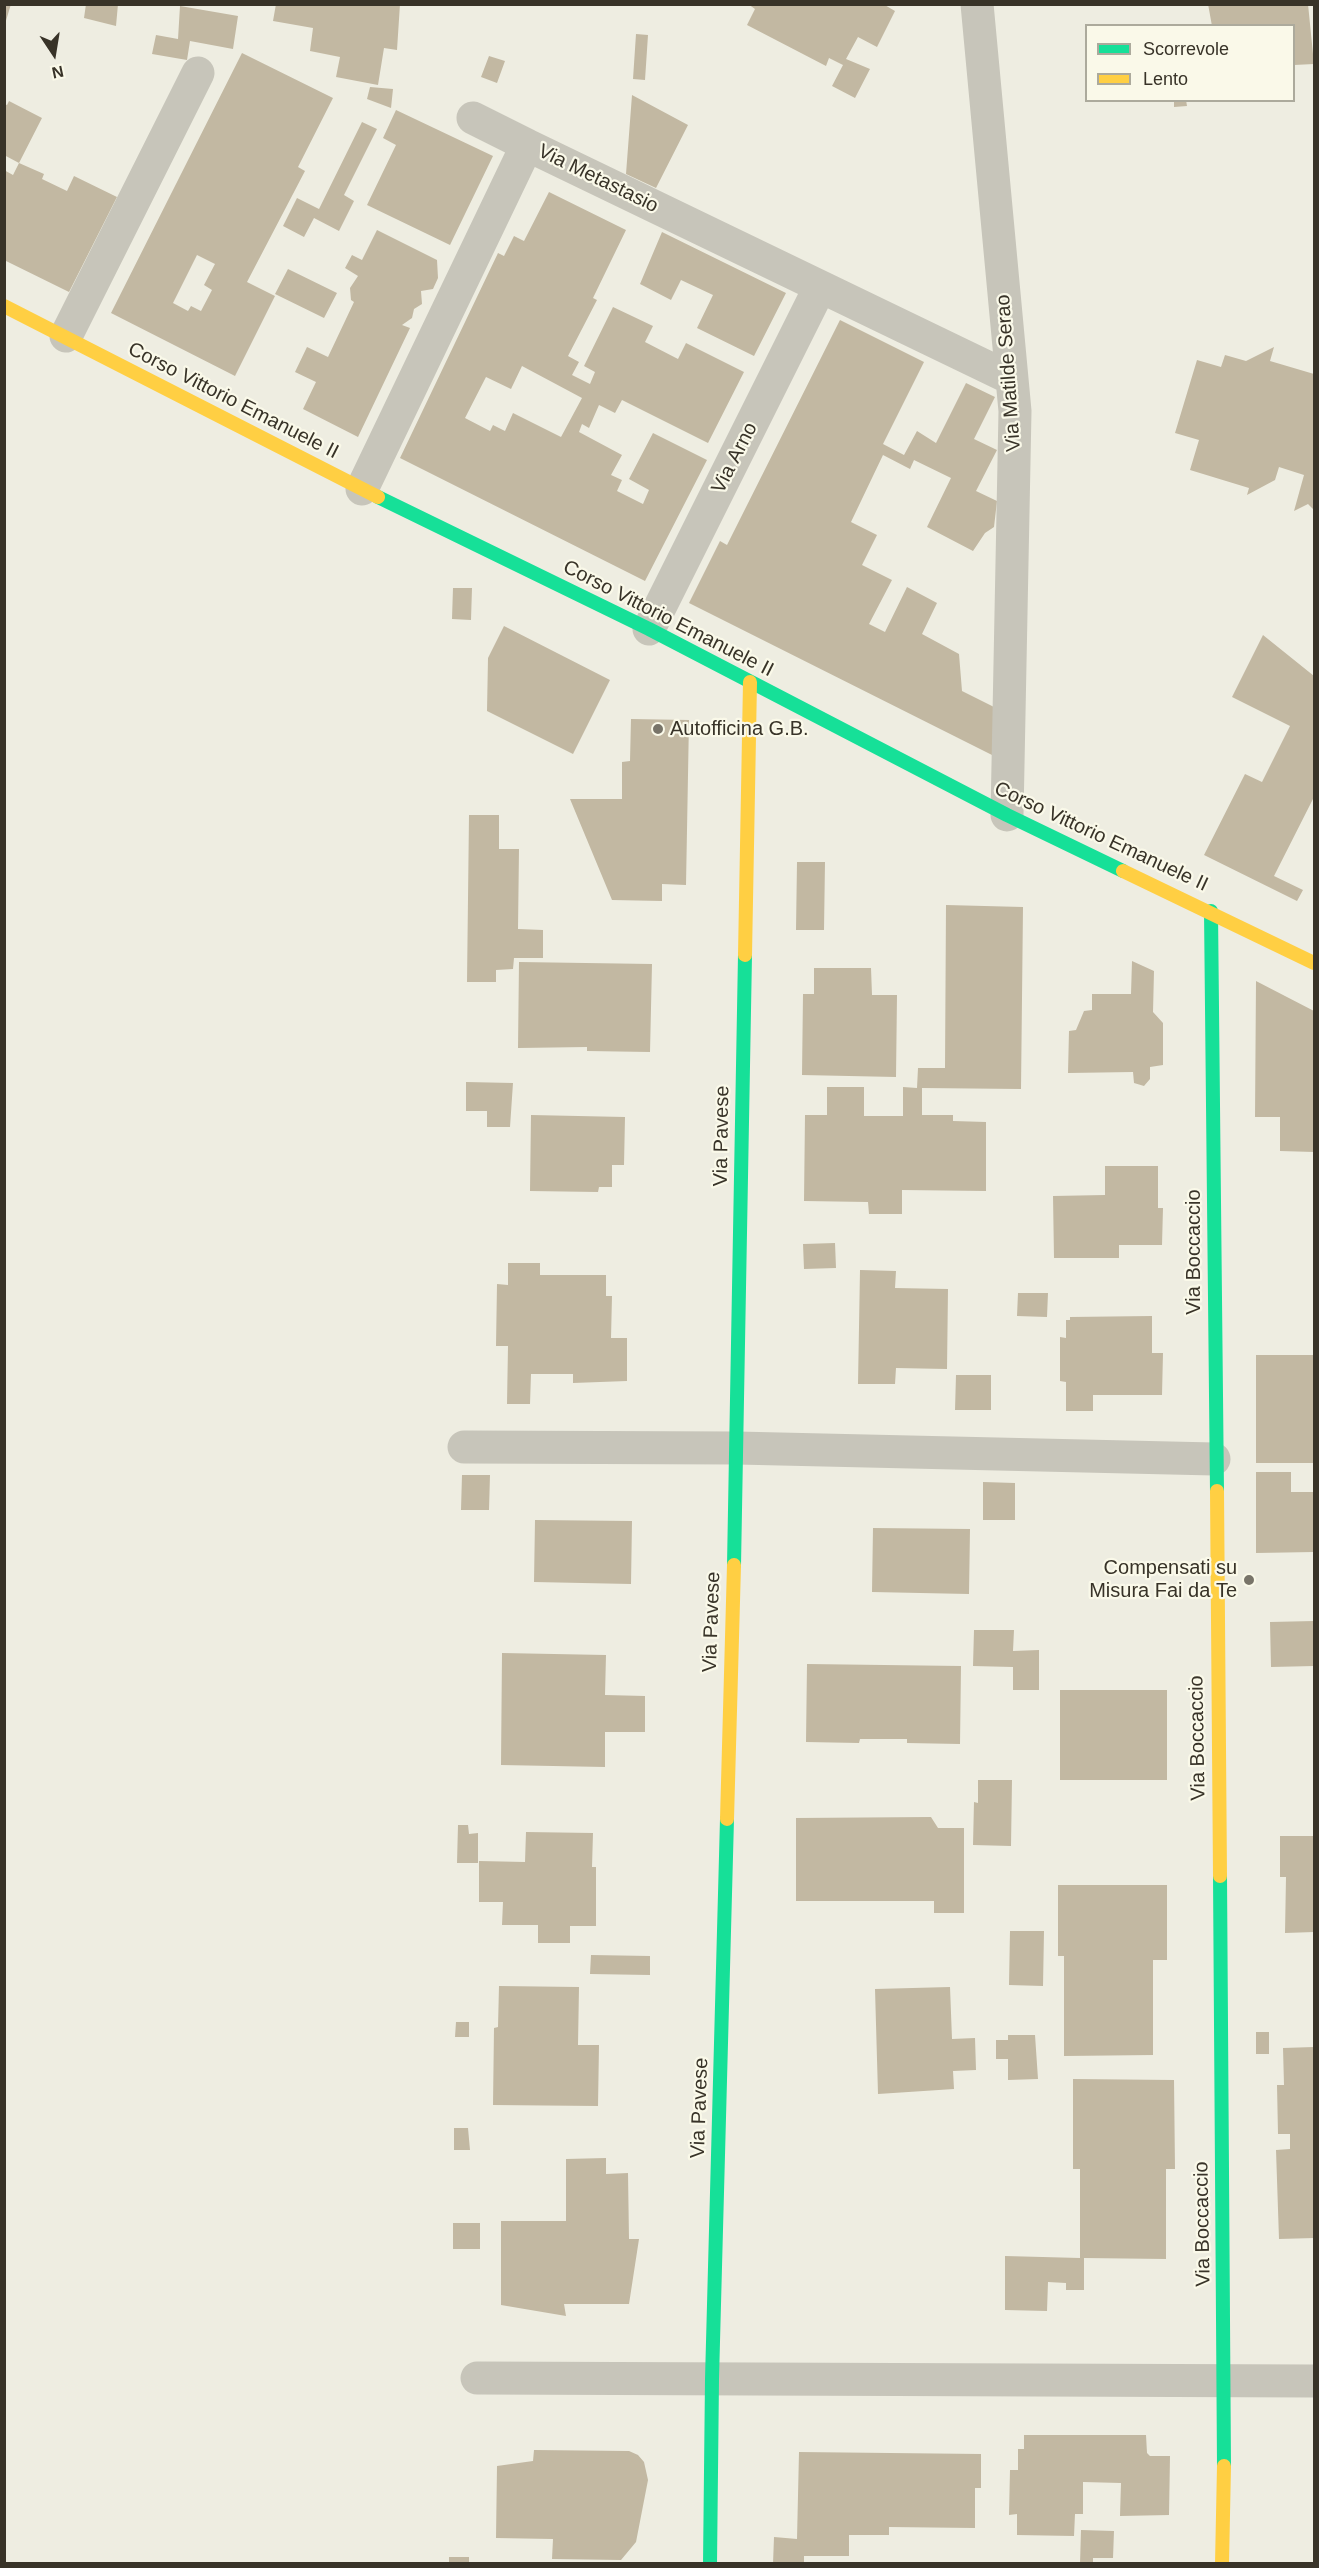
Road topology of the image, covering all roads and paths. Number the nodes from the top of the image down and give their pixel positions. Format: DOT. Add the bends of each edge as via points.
graph roads {
  1 [pos="977,4"];
  2 [pos="198,73"];
  3 [pos="473,118"];
  4 [pos="527,145"];
  5 [pos="820,287"];
  6 [pos="4,306"];
  7 [pos="66,336"];
  8 [pos="1012,379"];
  9 [pos="362,489"];
  10 [pos="650,629"];
  11 [pos="750,682"];
  12 [pos="1007,815"];
  13 [pos="1211,911"];
  14 [pos="1314,963"];
  15 [pos="464,1447"];
  16 [pos="736,1448"];
  17 [pos="1214,1459"];
  18 [pos="477,2378"];
  19 [pos="712,2379"];
  20 [pos="1224,2380"];
  21 [pos="1314,2381"];
  22 [pos="710,2564"];
  23 [pos="1222,2564"];
  1 -- 8 [label="street, Via Matilde Serao"];
  2 -- 7 [label="street"];
  3 -- 4 [label="street"];
  4 -- 5 [label="street, Via Metastasio"];
  4 -- 9 [label="street, Via Metastasio"];
  5 -- 8 [label="street, Via Metastasio"];
  5 -- 10 [label="street, Via Arno"];
  6 -- 7 [label="street, Corso Vittorio Emanuele II"];
  7 -- 9 [label="street, Corso Vittorio Emanuele II"];
  8 -- 12 [label="street, Via Matilde Serao" via="1015,411"];
  9 -- 10 [label="street, Corso Vittorio Emanuele II"];
  10 -- 11 [label="street, Corso Vittorio Emanuele II"];
  11 -- 12 [label="street, Corso Vittorio Emanuele II"];
  11 -- 16 [label="street, Via Pavese"];
  12 -- 13 [label="street, Corso Vittorio Emanuele II"];
  13 -- 14 [label="street, Corso Vittorio Emanuele II"];
  13 -- 17 [label="street, Via Boccaccio"];
  15 -- 16 [label="street"];
  16 -- 17 [label="street"];
  16 -- 19 [label="street, Via Pavese"];
  17 -- 20 [label="street, Via Boccaccio"];
  18 -- 19 [label="street"];
  19 -- 20 [label="street"];
  19 -- 22 [label="street, Via Pavese"];
  20 -- 21 [label="street"];
  20 -- 23 [label="street, Via Boccaccio"];
}
